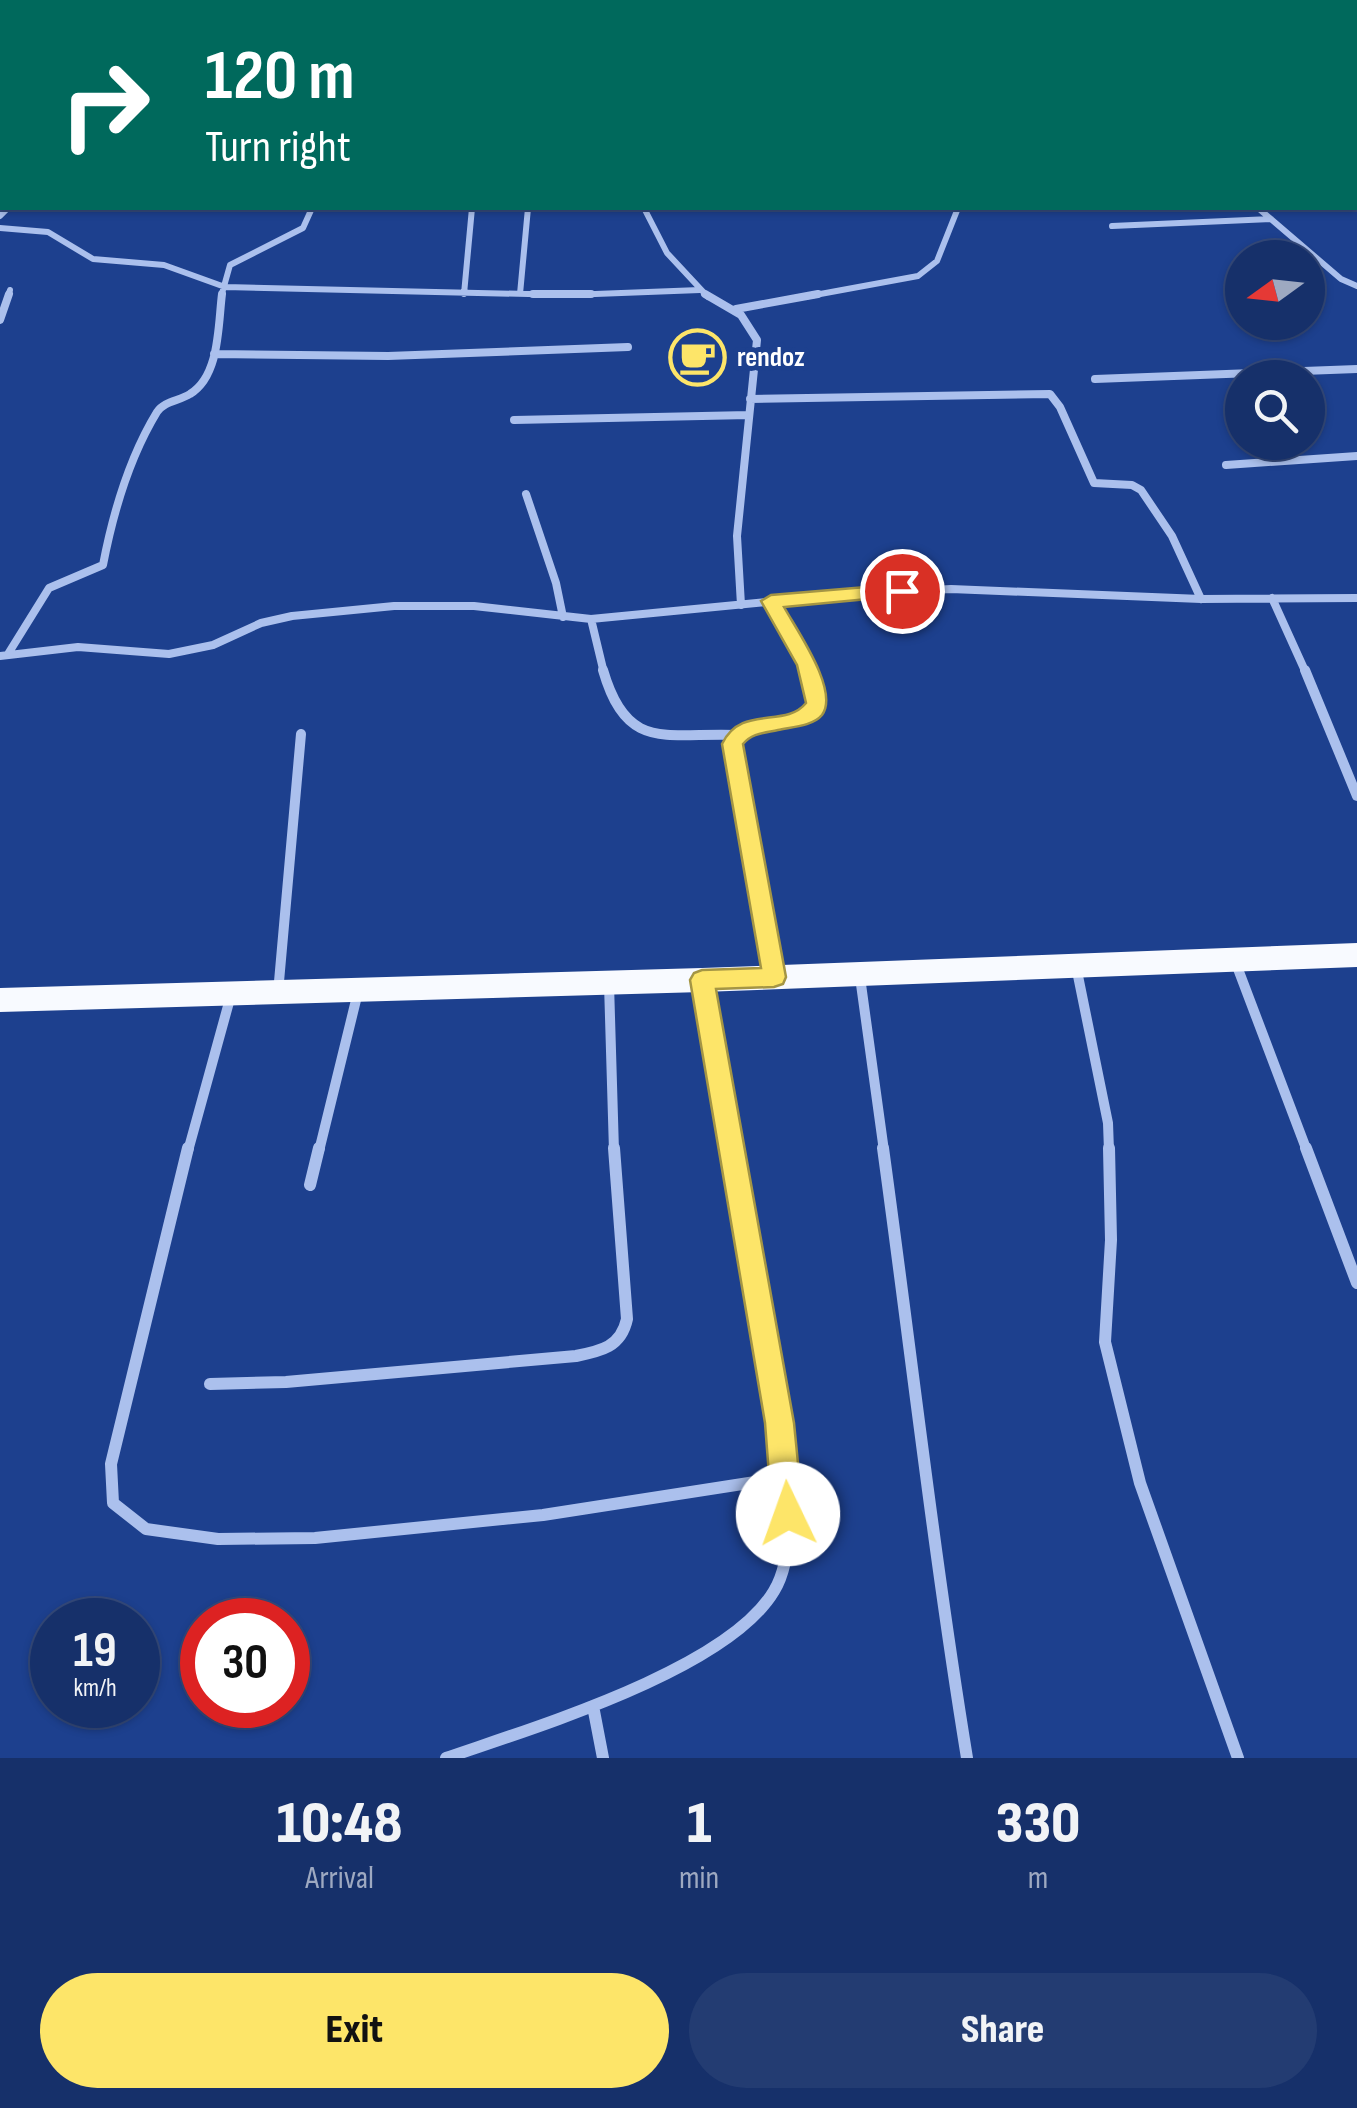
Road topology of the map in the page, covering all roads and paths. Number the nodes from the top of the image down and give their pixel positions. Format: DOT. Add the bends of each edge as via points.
graph roads {
  1 [pos="311,210"];
  2 [pos="472,210"];
  3 [pos="528,210"];
  4 [pos="645,210"];
  5 [pos="957,210"];
  6 [pos="1260,210"];
  7 [pos="1271,219"];
  8 [pos="1112,226"];
  9 [pos="0,228"];
  10 [pos="1357,286"];
  11 [pos="225,287"];
  12 [pos="10,290"];
  13 [pos="700,290"];
  14 [pos="464,294"];
  15 [pos="520,294"];
  16 [pos="736,309"];
  17 [pos="0,320"];
  18 [pos="628,347"];
  19 [pos="214,354"];
  20 [pos="1357,369"];
  21 [pos="1095,379"];
  22 [pos="750,399"];
  23 [pos="749,415"];
  24 [pos="514,420"];
  25 [pos="1357,456"];
  26 [pos="1226,465"];
  27 [pos="526,494"];
  28 [pos="1201,598"];
  29 [pos="1272,598"];
  30 [pos="1357,598"];
  31 [pos="771,601"];
  32 [pos="741,605"];
  33 [pos="563,617"];
  34 [pos="591,619"];
  35 [pos="4,655"];
  36 [pos="302,734"];
  37 [pos="737,734"];
  38 [pos="1357,796"];
  39 [pos="1357,954"];
  40 [pos="1235,959"];
  41 [pos="1076,966"];
  42 [pos="859,974"];
  43 [pos="774,977"];
  44 [pos="702,980"];
  45 [pos="609,983"];
  46 [pos="358,991"];
  47 [pos="278,994"];
  48 [pos="231,995"];
  49 [pos="0,1000"];
  50 [pos="310,1186"];
  51 [pos="1357,1282"];
  52 [pos="210,1384"];
  53 [pos="787,1477"];
  54 [pos="593,1706"];
  55 [pos="446,1758"];
  56 [pos="603,1758"];
  57 [pos="967,1758"];
  58 [pos="1238,1758"];
  1 -- 11 [label="street" via="306,226 230,265"];
  2 -- 14 [label="street"];
  3 -- 15 [label="street"];
  4 -- 13 [label="street" via="666,253"];
  5 -- 16 [label="street" via="936,261 918,276"];
  6 -- 7 [label="street"];
  7 -- 8 [label="street"];
  7 -- 10 [label="street"];
  9 -- 11 [label="street" via="48,232 93,259 164,265"];
  11 -- 14 [label="street"];
  11 -- 19 [label="street"];
  12 -- 17 [label="street"];
  13 -- 15 [label="street"];
  13 -- 16 [label="street"];
  14 -- 15 [label="street"];
  16 -- 22 [label="street" via="757,340"];
  18 -- 19 [label="street"];
  19 -- 35 [label="street" via="196,390 158,409 114,509 103,565 49,588"];
  20 -- 21 [label="street"];
  22 -- 23 [label="street"];
  22 -- 28 [label="street" via="1050,394 1094,482 1142,491"];
  23 -- 24 [label="street"];
  23 -- 32 [label="street" via="738,536"];
  25 -- 26 [label="street"];
  27 -- 33 [label="street"];
  28 -- 29 [label="street"];
  28 -- 31 [label="street" via="951,590"];
  29 -- 30 [label="street"];
  29 -- 38 [label="street"];
  31 -- 32 [label="street"];
  31 -- 37 [label="street" via="807,665 817,703 804,717"];
  32 -- 34 [label="street"];
  33 -- 34 [label="street"];
  33 -- 35 [label="street" via="474,606 394,606 292,616 169,654 78,647"];
  34 -- 37 [label="street" via="604,673 634,728"];
  36 -- 47 [label="street"];
  37 -- 43 [label="street" via="734,759"];
  39 -- 40 [label="highway"];
  40 -- 41 [label="highway"];
  40 -- 51 [label="street"];
  41 -- 42 [label="highway"];
  41 -- 58 [label="street" via="1108,1123 1109,1360 1140,1483"];
  42 -- 43 [label="highway"];
  42 -- 57 [label="street" via="934,1556"];
  43 -- 44 [label="highway"];
  44 -- 45 [label="highway"];
  44 -- 53 [label="street"];
  45 -- 46 [label="highway"];
  45 -- 52 [label="street" via="626,1318 617,1344 576,1356"];
  46 -- 47 [label="highway"];
  46 -- 50 [label="street"];
  47 -- 48 [label="highway"];
  48 -- 49 [label="highway"];
  48 -- 53 [label="street" via="116,1442 113,1504 124,1520 209,1537 345,1538"];
  53 -- 54 [label="street" via="784,1558 775,1591 755,1618"];
  54 -- 55 [label="street"];
  54 -- 56 [label="street"];
}
